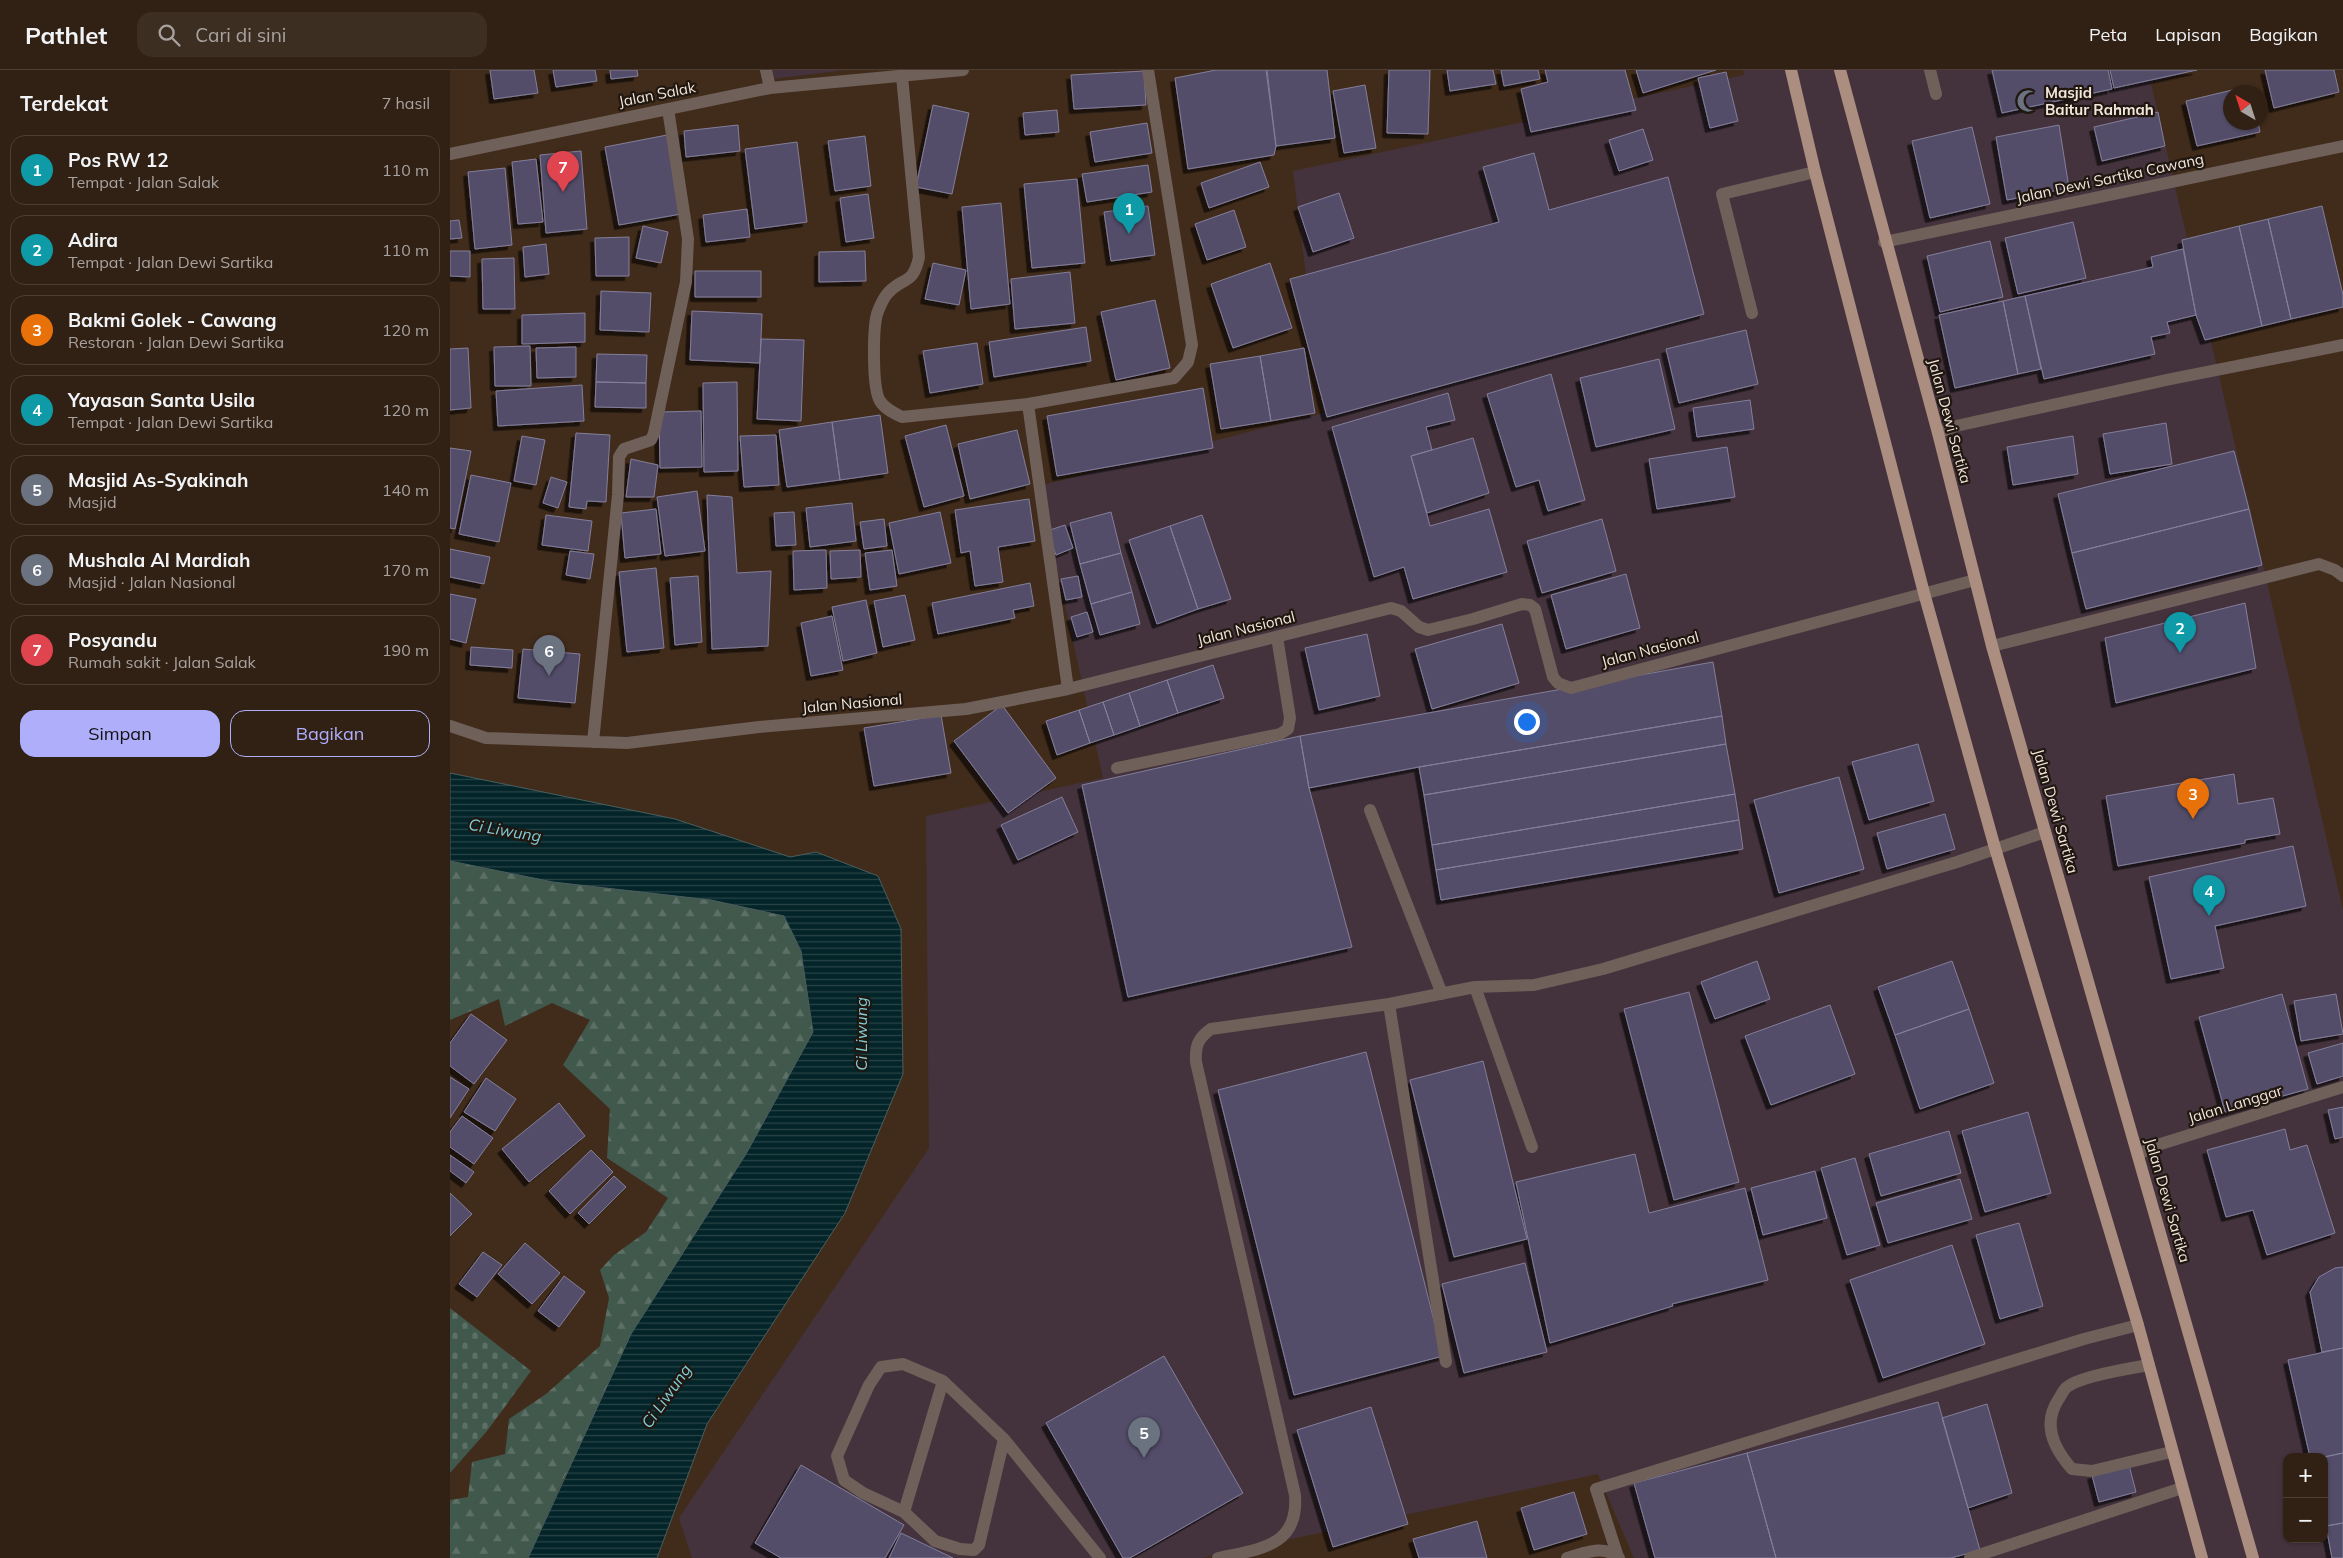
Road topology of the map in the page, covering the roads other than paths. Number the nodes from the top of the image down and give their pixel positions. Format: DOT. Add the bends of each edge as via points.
graph roads {
  1 [pos="766,70"];
  2 [pos="963,70"];
  3 [pos="1148,70"];
  4 [pos="1791,70"];
  5 [pos="1840,70"];
  6 [pos="1930,70"];
  7 [pos="902,76"];
  8 [pos="770,88"];
  9 [pos="1936,94"];
  10 [pos="668,109"];
  11 [pos="2343,146"];
  12 [pos="450,154"];
  13 [pos="1815,172"];
  14 [pos="1884,242"];
  15 [pos="1752,313"];
  16 [pos="2343,345"];
  17 [pos="1028,404"];
  18 [pos="1938,433"];
  19 [pos="2343,576"];
  20 [pos="1975,580"];
  21 [pos="1924,593"];
  22 [pos="1277,637"];
  23 [pos="1992,646"];
  24 [pos="1068,689"];
  25 [pos="450,726"];
  26 [pos="593,742"];
  27 [pos="1117,768"];
  28 [pos="1370,810"];
  29 [pos="2045,832"];
  30 [pos="1995,848"];
  31 [pos="1475,987"];
  32 [pos="1442,994"];
  33 [pos="1389,1004"];
  34 [pos="2343,1088"];
  35 [pos="1532,1147"];
  36 [pos="2138,1155"];
  37 [pos="2138,1325"];
  38 [pos="1446,1362"];
  39 [pos="2149,1365"];
  40 [pos="943,1381"];
  41 [pos="1004,1439"];
  42 [pos="2172,1452"];
  43 [pos="2182,1488"];
  44 [pos="904,1512"];
  45 [pos="1100,1558"];
  46 [pos="1218,1558"];
  47 [pos="1567,1558"];
  48 [pos="1619,1558"];
  49 [pos="1970,1558"];
  50 [pos="2202,1558"];
  51 [pos="2253,1558"];
  1 -- 8 [label="street"];
  2 -- 7 [label="street, Jalan Salak"];
  3 -- 17 [label="street" via="1192,345 1188,362 1174,378"];
  4 -- 13 [label="main road"];
  5 -- 14 [label="main road, Jalan Dewi Sartika"];
  6 -- 9 [label="street"];
  7 -- 8 [label="street, Jalan Salak"];
  7 -- 17 [label="street" via="918,257 916,270 908,280 888,293 878,313 873,361 879,401 902,417"];
  8 -- 10 [label="street, Jalan Salak"];
  10 -- 12 [label="street, Jalan Salak"];
  10 -- 26 [label="street" via="687,226 686,282 654,433 651,440 624,449 619,457"];
  11 -- 14 [label="street, Jalan Dewi Sartika Cawang"];
  13 -- 15 [label="street" via="1722,194"];
  13 -- 21 [label="main road"];
  14 -- 18 [label="main road, Jalan Dewi Sartika"];
  16 -- 18 [label="street" via="2171,379 1956,426"];
  17 -- 24 [label="street"];
  18 -- 20 [label="main road, Jalan Dewi Sartika"];
  19 -- 23 [label="street" via="2319,564"];
  20 -- 21 [label="street, Jalan Nasional"];
  20 -- 23 [label="main road, Jalan Dewi Sartika"];
  21 -- 22 [label="street, Jalan Nasional" via="1571,688 1558,684 1553,678 1536,610 1530,605 1522,604 1428,630 1392,608"];
  21 -- 30 [label="main road"];
  22 -- 24 [label="street, Jalan Nasional"];
  22 -- 27 [label="street" via="1290,718 1288,728 1280,734"];
  23 -- 29 [label="main road, Jalan Dewi Sartika"];
  24 -- 26 [label="street, Jalan Nasional" via="966,709 758,727 627,743"];
  25 -- 26 [label="street, Jalan Nasional" via="486,738"];
  28 -- 32 [label="street"];
  29 -- 30 [label="street"];
  29 -- 36 [label="main road, Jalan Dewi Sartika"];
  30 -- 31 [label="street" via="1603,969 1534,985"];
  30 -- 37 [label="main road"];
  31 -- 32 [label="street"];
  31 -- 35 [label="street"];
  32 -- 33 [label="street"];
  33 -- 38 [label="street"];
  33 -- 46 [label="street" via="1211,1029 1198,1042 1196,1062 1295,1495 1296,1513 1282,1538 1266,1547"];
  34 -- 36 [label="street, Jalan Langgar" via="2151,1147"];
  36 -- 51 [label="main road, Jalan Dewi Sartika"];
  37 -- 39 [label="main road"];
  37 -- 48 [label="street" via="1596,1489"];
  39 -- 42 [label="main road"];
  39 -- 42 [label="street" via="2102,1374 2067,1387 2054,1407 2050,1434 2060,1455 2072,1469 2092,1471"];
  40 -- 41 [label="street"];
  40 -- 44 [label="street"];
  40 -- 44 [label="street" via="904,1364 881,1367 869,1385 837,1456 844,1480 863,1493"];
  41 -- 44 [label="street" via="979,1545 974,1550 935,1541"];
  41 -- 45 [label="street"];
  42 -- 43 [label="main road"];
  43 -- 49 [label="street"];
  43 -- 50 [label="main road"];
  47 -- 48 [label="street" via="1597,1550"];
}
